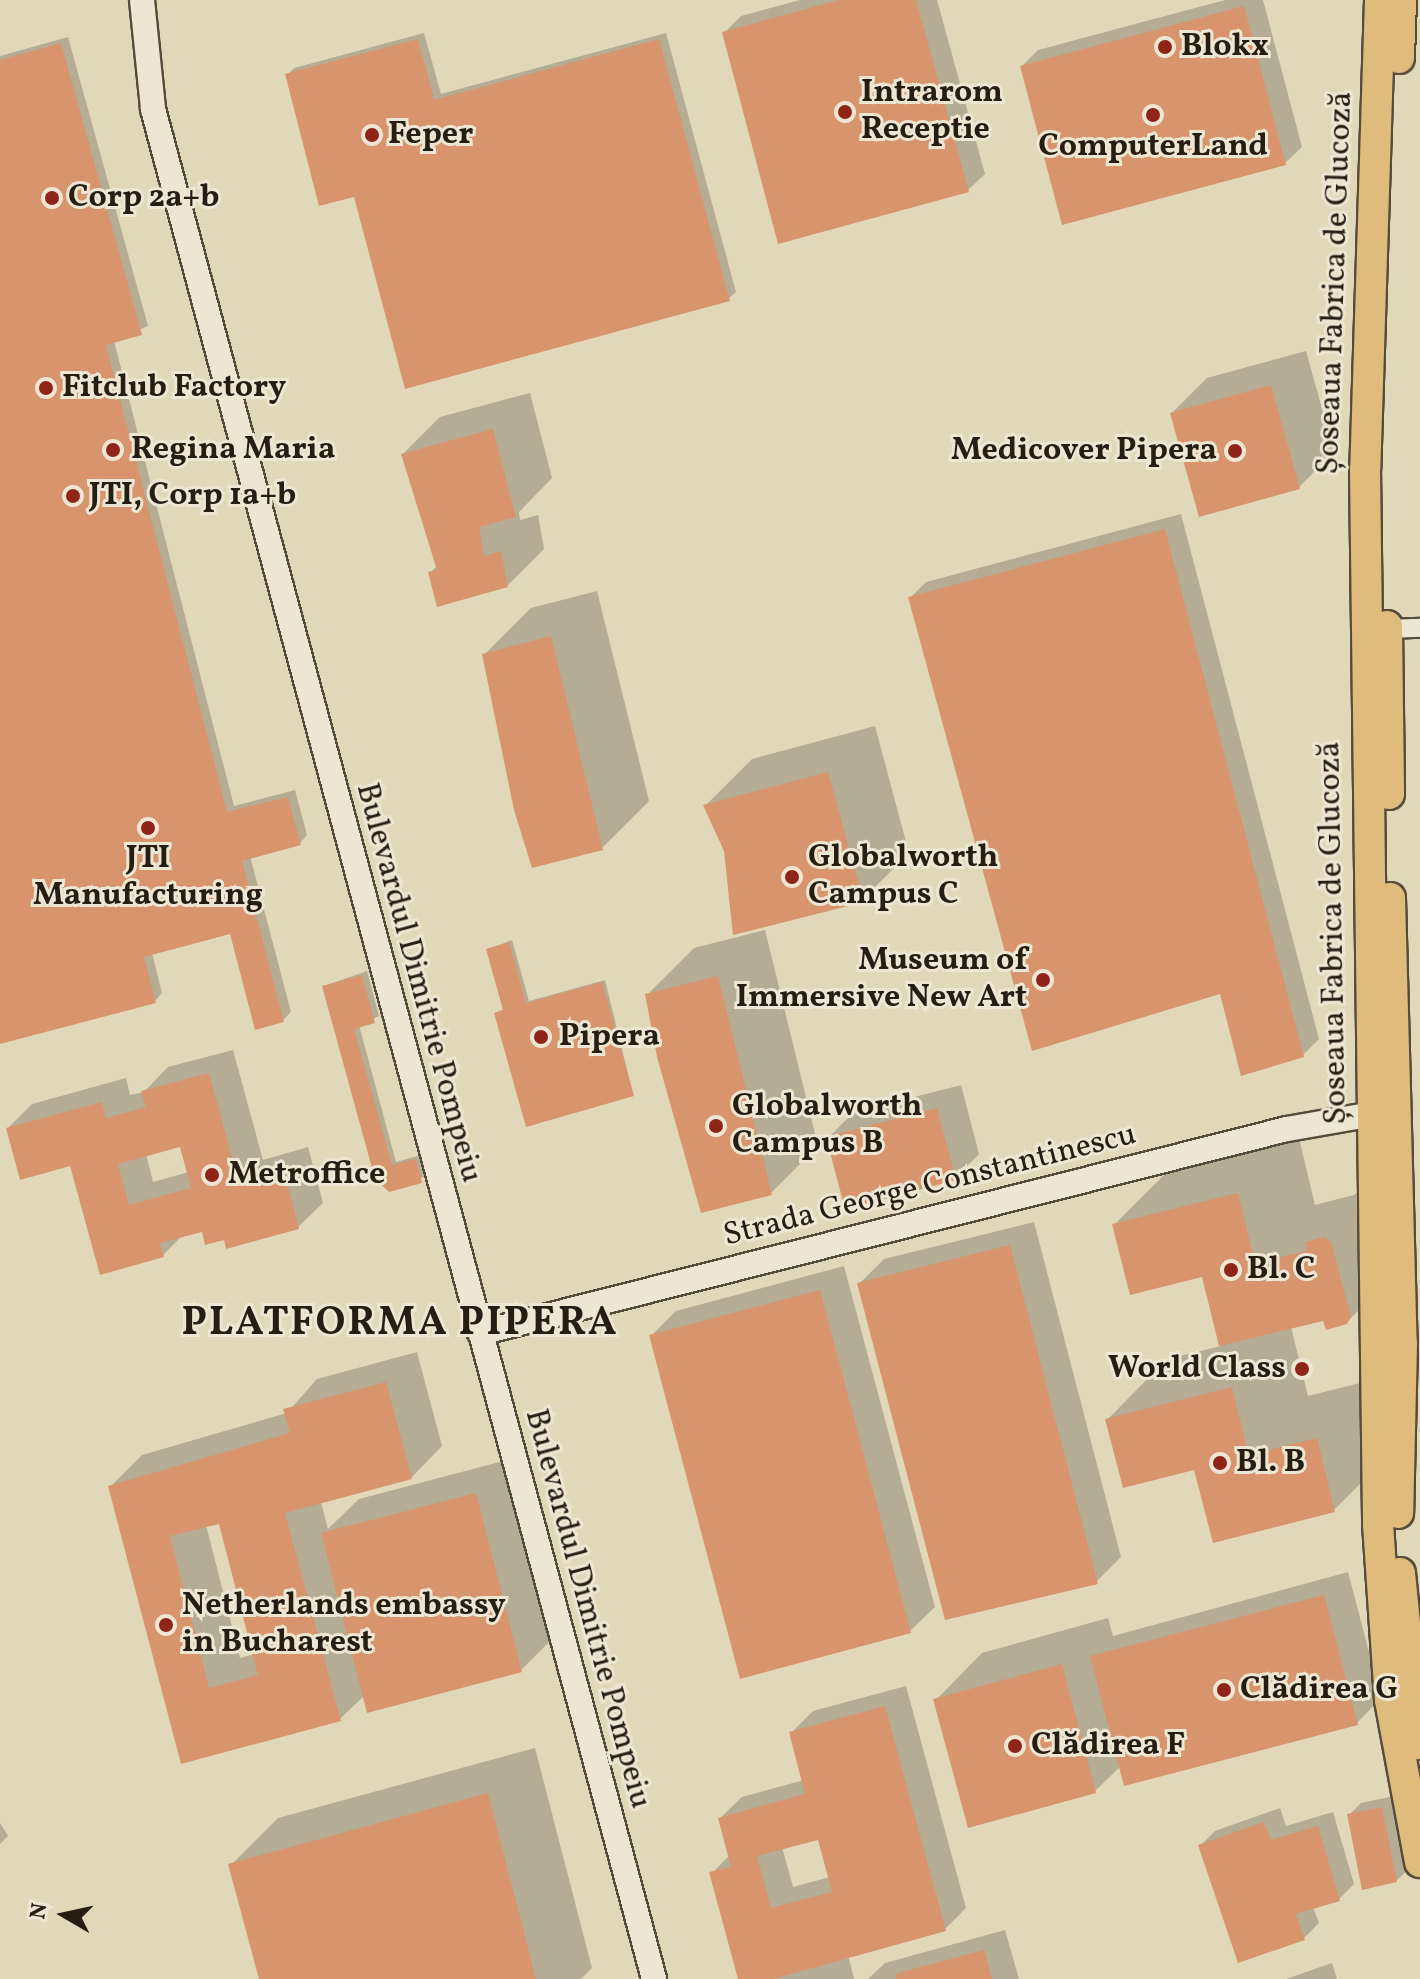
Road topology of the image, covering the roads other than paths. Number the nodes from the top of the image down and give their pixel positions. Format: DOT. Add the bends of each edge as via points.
graph roads {
  1 [pos="142,0"];
  2 [pos="1380,0"];
  3 [pos="1401,0"];
  4 [pos="1420,628"];
  5 [pos="1387,629"];
  6 [pos="1385,1111"];
  7 [pos="480,1333"];
  8 [pos="1420,1759"];
  9 [pos="1420,1862"];
  10 [pos="654,1979"];
  1 -- 7 [label="street, Bulevardul Dimitrie Pompeiu" via="153,109"];
  2 -- 6 [label="main road, Șoseaua Fabrica de Glucoză" via="1365,469"];
  3 -- 5 [label="main road, Șoseaua Fabrica de Glucoză" via="1387,374"];
  4 -- 5 [label="street"];
  5 -- 6 [label="main road, Șoseaua Fabrica de Glucoză"];
  6 -- 7 [label="street, Strada George Constantinescu" via="1287,1129"];
  6 -- 8 [label="main road, Șoseaua Fabrica de Glucoză" via="1398,1534"];
  6 -- 9 [label="main road, Șoseaua Fabrica de Glucoză" via="1385,1657"];
  7 -- 10 [label="street, Bulevardul Dimitrie Pompeiu"];
}
